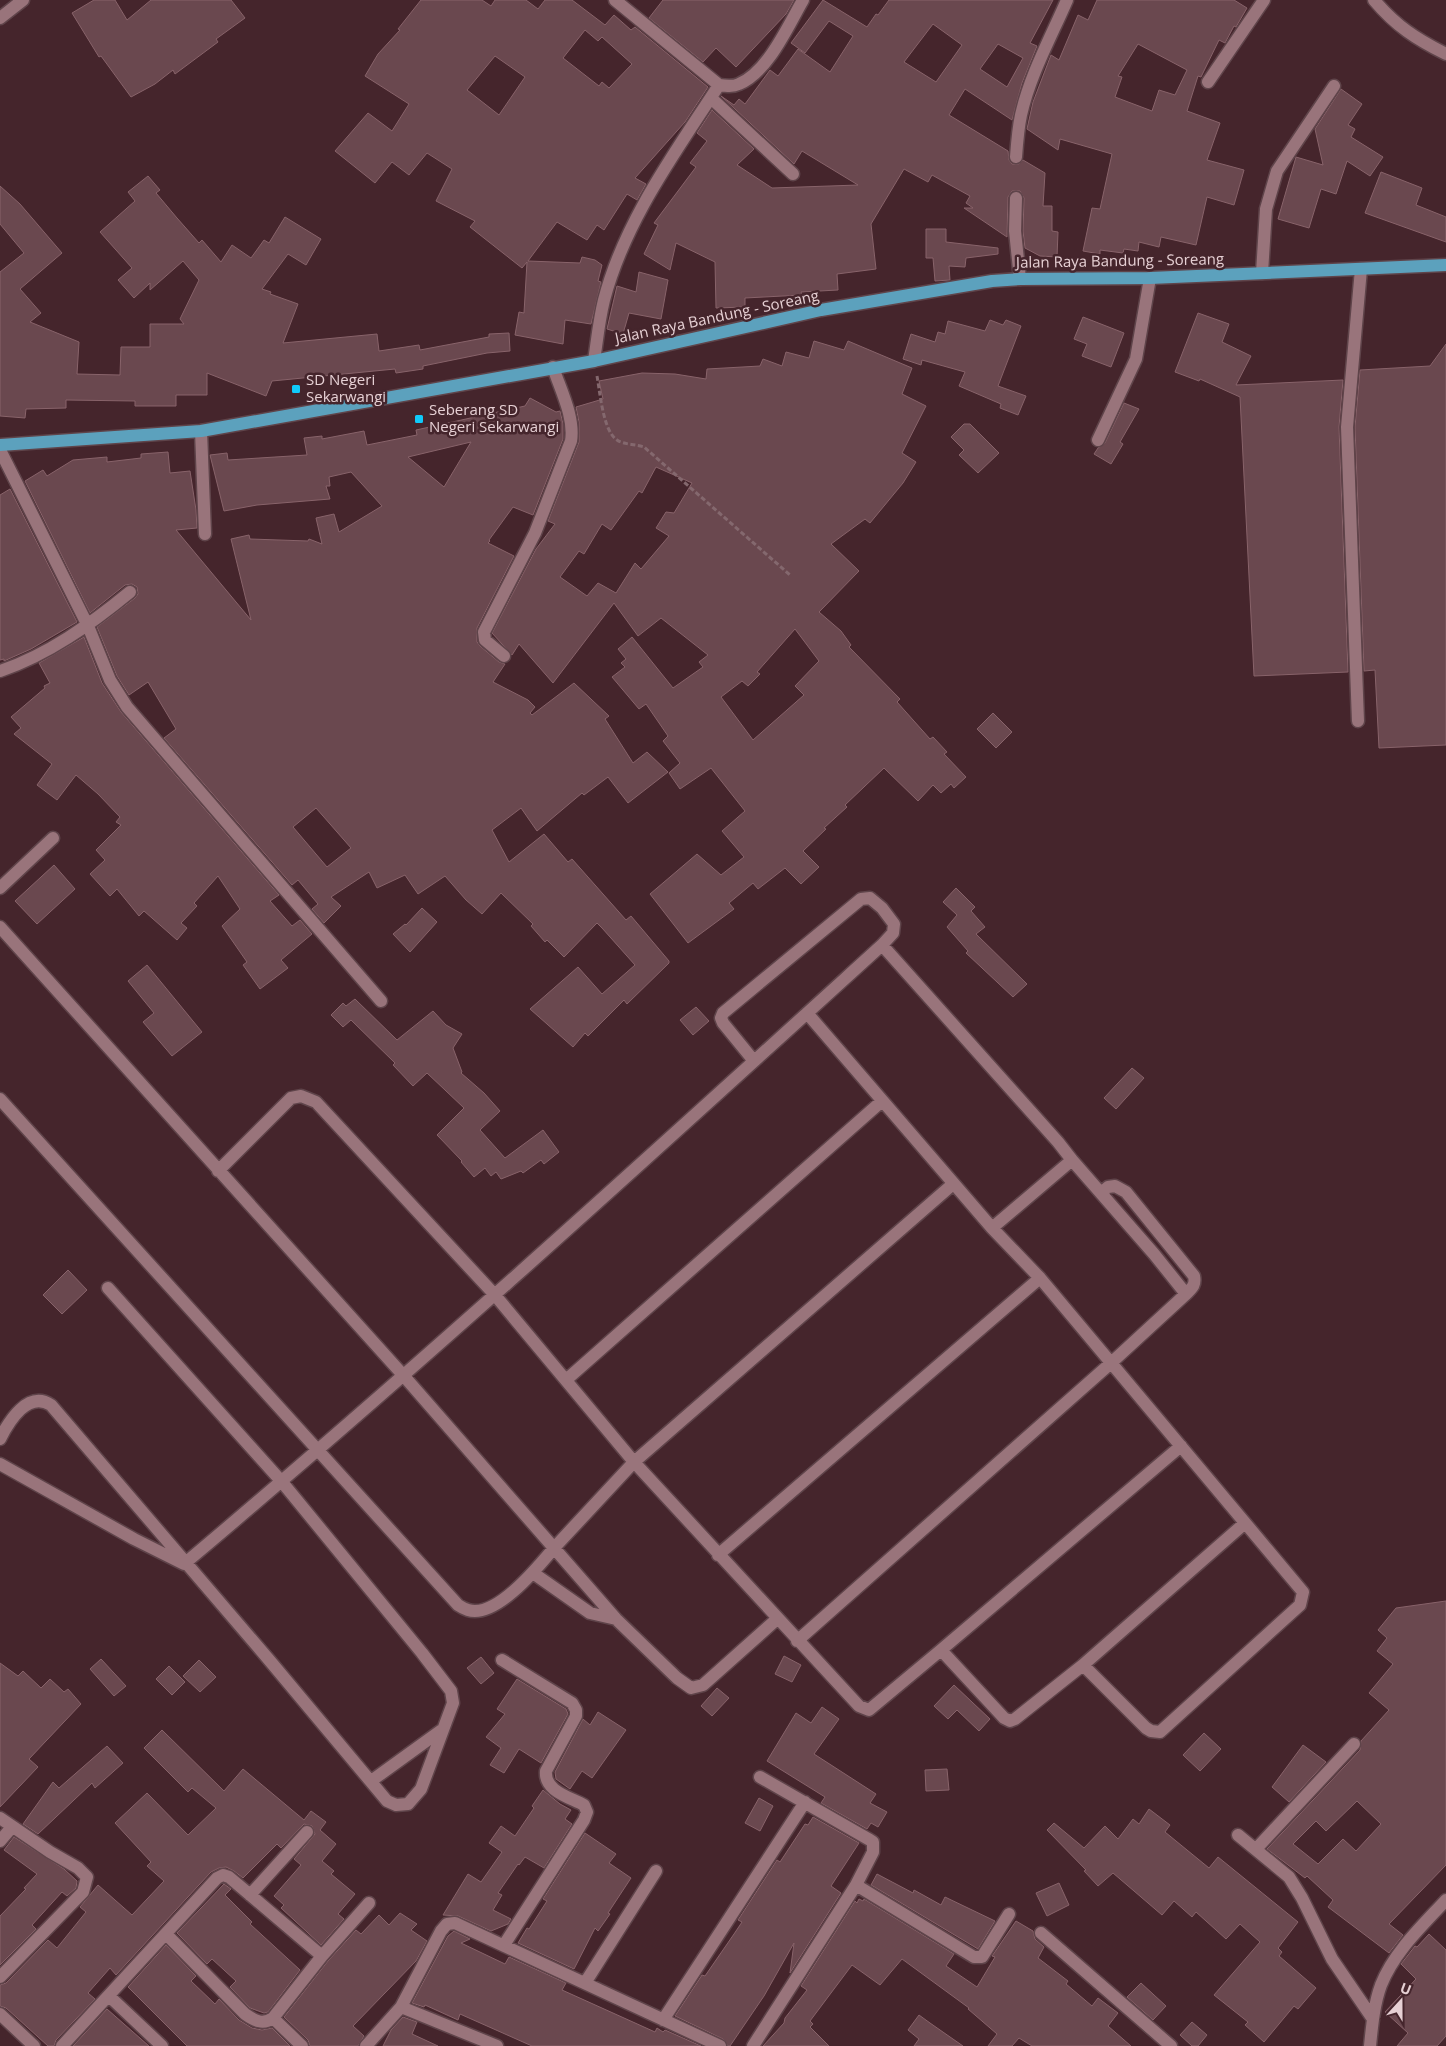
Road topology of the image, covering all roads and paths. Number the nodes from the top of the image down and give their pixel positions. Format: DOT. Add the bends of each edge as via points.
graph roads {
  1 [pos="23,0"];
  2 [pos="615,0"];
  3 [pos="803,0"];
  4 [pos="1067,0"];
  5 [pos="1264,0"];
  6 [pos="1374,0"];
  7 [pos="0,18"];
  8 [pos="1446,54"];
  9 [pos="1208,82"];
  10 [pos="719,85"];
  11 [pos="1334,86"];
  12 [pos="711,98"];
  13 [pos="1016,157"];
  14 [pos="793,174"];
  15 [pos="1016,198"];
  16 [pos="1446,264"];
  17 [pos="1361,269"];
  18 [pos="1262,273"];
  19 [pos="1150,278"];
  20 [pos="1020,279"];
  21 [pos="594,361"];
  22 [pos="553,367"];
  23 [pos="202,432"];
  24 [pos="1098,440"];
  25 [pos="0,445"];
  26 [pos="0,450"];
  27 [pos="205,534"];
  28 [pos="790,575"];
  29 [pos="130,592"];
  30 [pos="88,626"];
  31 [pos="504,656"];
  32 [pos="0,671"];
  33 [pos="1358,721"];
  34 [pos="53,838"];
  35 [pos="0,888"];
  36 [pos="0,927"];
  37 [pos="882,945"];
  38 [pos="381,1001"];
  39 [pos="807,1013"];
  40 [pos="754,1061"];
  41 [pos="0,1099"];
  42 [pos="882,1101"];
  43 [pos="1072,1160"];
  44 [pos="218,1171"];
  45 [pos="953,1184"];
  46 [pos="1100,1193"];
  47 [pos="992,1228"];
  48 [pos="1040,1278"];
  49 [pos="108,1288"];
  50 [pos="494,1294"];
  51 [pos="1186,1294"];
  52 [pos="1111,1363"];
  53 [pos="403,1375"];
  54 [pos="566,1380"];
  55 [pos="0,1439"];
  56 [pos="1181,1446"];
  57 [pos="318,1451"];
  58 [pos="634,1462"];
  59 [pos="0,1464"];
  60 [pos="282,1482"];
  61 [pos="1245,1523"];
  62 [pos="554,1548"];
  63 [pos="718,1555"];
  64 [pos="184,1564"];
  65 [pos="533,1573"];
  66 [pos="777,1619"];
  67 [pos="616,1620"];
  68 [pos="797,1641"];
  69 [pos="942,1650"];
  70 [pos="502,1660"];
  71 [pos="1083,1665"];
  72 [pos="443,1729"];
  73 [pos="1354,1744"];
  74 [pos="760,1777"];
  75 [pos="371,1781"];
  76 [pos="805,1802"];
  77 [pos="0,1818"];
  78 [pos="12,1827"];
  79 [pos="306,1832"];
  80 [pos="1238,1835"];
  81 [pos="0,1841"];
  82 [pos="1256,1849"];
  83 [pos="656,1871"];
  84 [pos="856,1885"];
  85 [pos="250,1895"];
  86 [pos="1446,1900"];
  87 [pos="369,1903"];
  88 [pos="1009,1914"];
  89 [pos="1041,1933"];
  90 [pos="166,1934"];
  91 [pos="504,1946"];
  92 [pos="322,1956"];
  93 [pos="0,1977"];
  94 [pos="585,1983"];
  95 [pos="109,1996"];
  96 [pos="401,2007"];
  97 [pos="0,2014"];
  98 [pos="273,2018"];
  99 [pos="1373,2019"];
  100 [pos="663,2020"];
  101 [pos="34,2046"];
  102 [pos="62,2046"];
  103 [pos="162,2046"];
  104 [pos="302,2046"];
  105 [pos="366,2046"];
  106 [pos="497,2046"];
  107 [pos="720,2046"];
  108 [pos="754,2046"];
  109 [pos="1171,2046"];
  110 [pos="1370,2046"];
  1 -- 7 [label="street"];
  2 -- 10 [label="street"];
  3 -- 10 [label="street" via="760,68 739,84"];
  4 -- 13 [label="street" via="1025,101"];
  5 -- 9 [label="street"];
  6 -- 8 [label="street" via="1405,31"];
  10 -- 12 [label="street"];
  11 -- 18 [label="street" via="1277,171 1266,209"];
  12 -- 14 [label="street"];
  12 -- 21 [label="street" via="656,180 630,229 604,301"];
  15 -- 20 [label="street" via="1015,231"];
  16 -- 17 [label="main road, Jalan Raya Bandung - Soreang"];
  17 -- 18 [label="main road, Jalan Raya Bandung - Soreang"];
  17 -- 33 [label="street" via="1347,427"];
  18 -- 19 [label="main road, Jalan Raya Bandung - Soreang"];
  19 -- 20 [label="main road, Jalan Raya Bandung - Soreang"];
  19 -- 24 [label="street" via="1136,359"];
  20 -- 21 [label="main road, Jalan Raya Bandung - Soreang" via="821,310"];
  21 -- 22 [label="main road, Jalan Raya Bandung - Soreang"];
  21 -- 28 [label="path" via="611,434 623,443 644,447"];
  22 -- 23 [label="main road, Jalan Raya Bandung - Soreang"];
  22 -- 31 [label="street" via="568,413 572,440 535,533 484,632 485,640"];
  23 -- 25 [label="main road, Jalan Raya Bandung - Soreang"];
  23 -- 27 [label="street"];
  26 -- 30 [label="street"];
  29 -- 30 [label="street"];
  30 -- 32 [label="street"];
  30 -- 38 [label="street" via="110,680 127,707"];
  34 -- 35 [label="street"];
  36 -- 44 [label="street"];
  37 -- 39 [label="street"];
  37 -- 40 [label="street" via="893,934 894,924 870,898 861,899 723,1013 723,1023"];
  37 -- 43 [label="street"];
  39 -- 40 [label="street"];
  39 -- 42 [label="street"];
  40 -- 50 [label="street"];
  41 -- 57 [label="street"];
  42 -- 45 [label="street"];
  42 -- 54 [label="street"];
  43 -- 46 [label="street"];
  43 -- 47 [label="street"];
  44 -- 50 [label="street" via="291,1098 301,1096 316,1102"];
  44 -- 53 [label="street"];
  45 -- 47 [label="street"];
  45 -- 58 [label="street"];
  46 -- 51 [label="street"];
  46 -- 51 [label="street" via="1116,1186 1126,1192 1194,1276 1193,1288"];
  47 -- 48 [label="street"];
  48 -- 52 [label="street"];
  48 -- 63 [label="street"];
  49 -- 60 [label="street"];
  50 -- 53 [label="street"];
  50 -- 54 [label="street"];
  51 -- 52 [label="street"];
  52 -- 56 [label="street"];
  52 -- 68 [label="street"];
  53 -- 57 [label="street"];
  53 -- 62 [label="street"];
  54 -- 58 [label="street"];
  55 -- 64 [label="street" via="23,1407 35,1400 51,1405"];
  56 -- 61 [label="street"];
  56 -- 69 [label="street"];
  57 -- 60 [label="street"];
  57 -- 65 [label="street" via="458,1605 469,1611 495,1606"];
  58 -- 62 [label="street"];
  58 -- 63 [label="street"];
  59 -- 64 [label="street"];
  60 -- 64 [label="street"];
  60 -- 72 [label="street" via="451,1691 453,1703"];
  61 -- 71 [label="street"];
  61 -- 71 [label="street" via="1303,1592 1300,1605 1160,1732 1146,1728"];
  62 -- 65 [label="street"];
  62 -- 67 [label="street"];
  63 -- 66 [label="street"];
  64 -- 75 [label="street"];
  65 -- 67 [label="street" via="590,1613"];
  66 -- 67 [label="street" via="704,1685 691,1688 676,1678"];
  66 -- 68 [label="street"];
  68 -- 69 [label="street" via="859,1706 869,1710"];
  69 -- 71 [label="street" via="1010,1721"];
  70 -- 91 [label="street" via="572,1703 576,1710 576,1716 545,1777 553,1790 584,1805 587,1812"];
  72 -- 75 [label="street"];
  72 -- 75 [label="street" via="421,1789 408,1804 396,1805 386,1801"];
  73 -- 82 [label="street"];
  74 -- 76 [label="street"];
  76 -- 84 [label="street" via="873,1842 873,1852"];
  76 -- 100 [label="street"];
  77 -- 78 [label="street"];
  78 -- 81 [label="street"];
  78 -- 93 [label="street" via="87,1877 83,1892"];
  79 -- 85 [label="street"];
  80 -- 82 [label="street"];
  82 -- 99 [label="street" via="1289,1878 1332,1959"];
  83 -- 94 [label="street"];
  84 -- 88 [label="street" via="979,1958"];
  84 -- 108 [label="street"];
  85 -- 90 [label="street" via="229,1877 217,1878"];
  85 -- 92 [label="street"];
  86 -- 99 [label="street" via="1408,1941 1391,1965 1380,1987"];
  87 -- 92 [label="street"];
  89 -- 109 [label="street"];
  90 -- 95 [label="street"];
  90 -- 98 [label="street" via="245,2014 258,2022"];
  91 -- 94 [label="street"];
  91 -- 96 [label="street" via="455,1923 448,1924 441,1931"];
  92 -- 98 [label="street"];
  94 -- 100 [label="street"];
  95 -- 102 [label="street"];
  95 -- 103 [label="street"];
  96 -- 105 [label="street"];
  96 -- 106 [label="street"];
  97 -- 101 [label="street"];
  98 -- 104 [label="street"];
  99 -- 110 [label="street"];
  100 -- 107 [label="street"];
}
